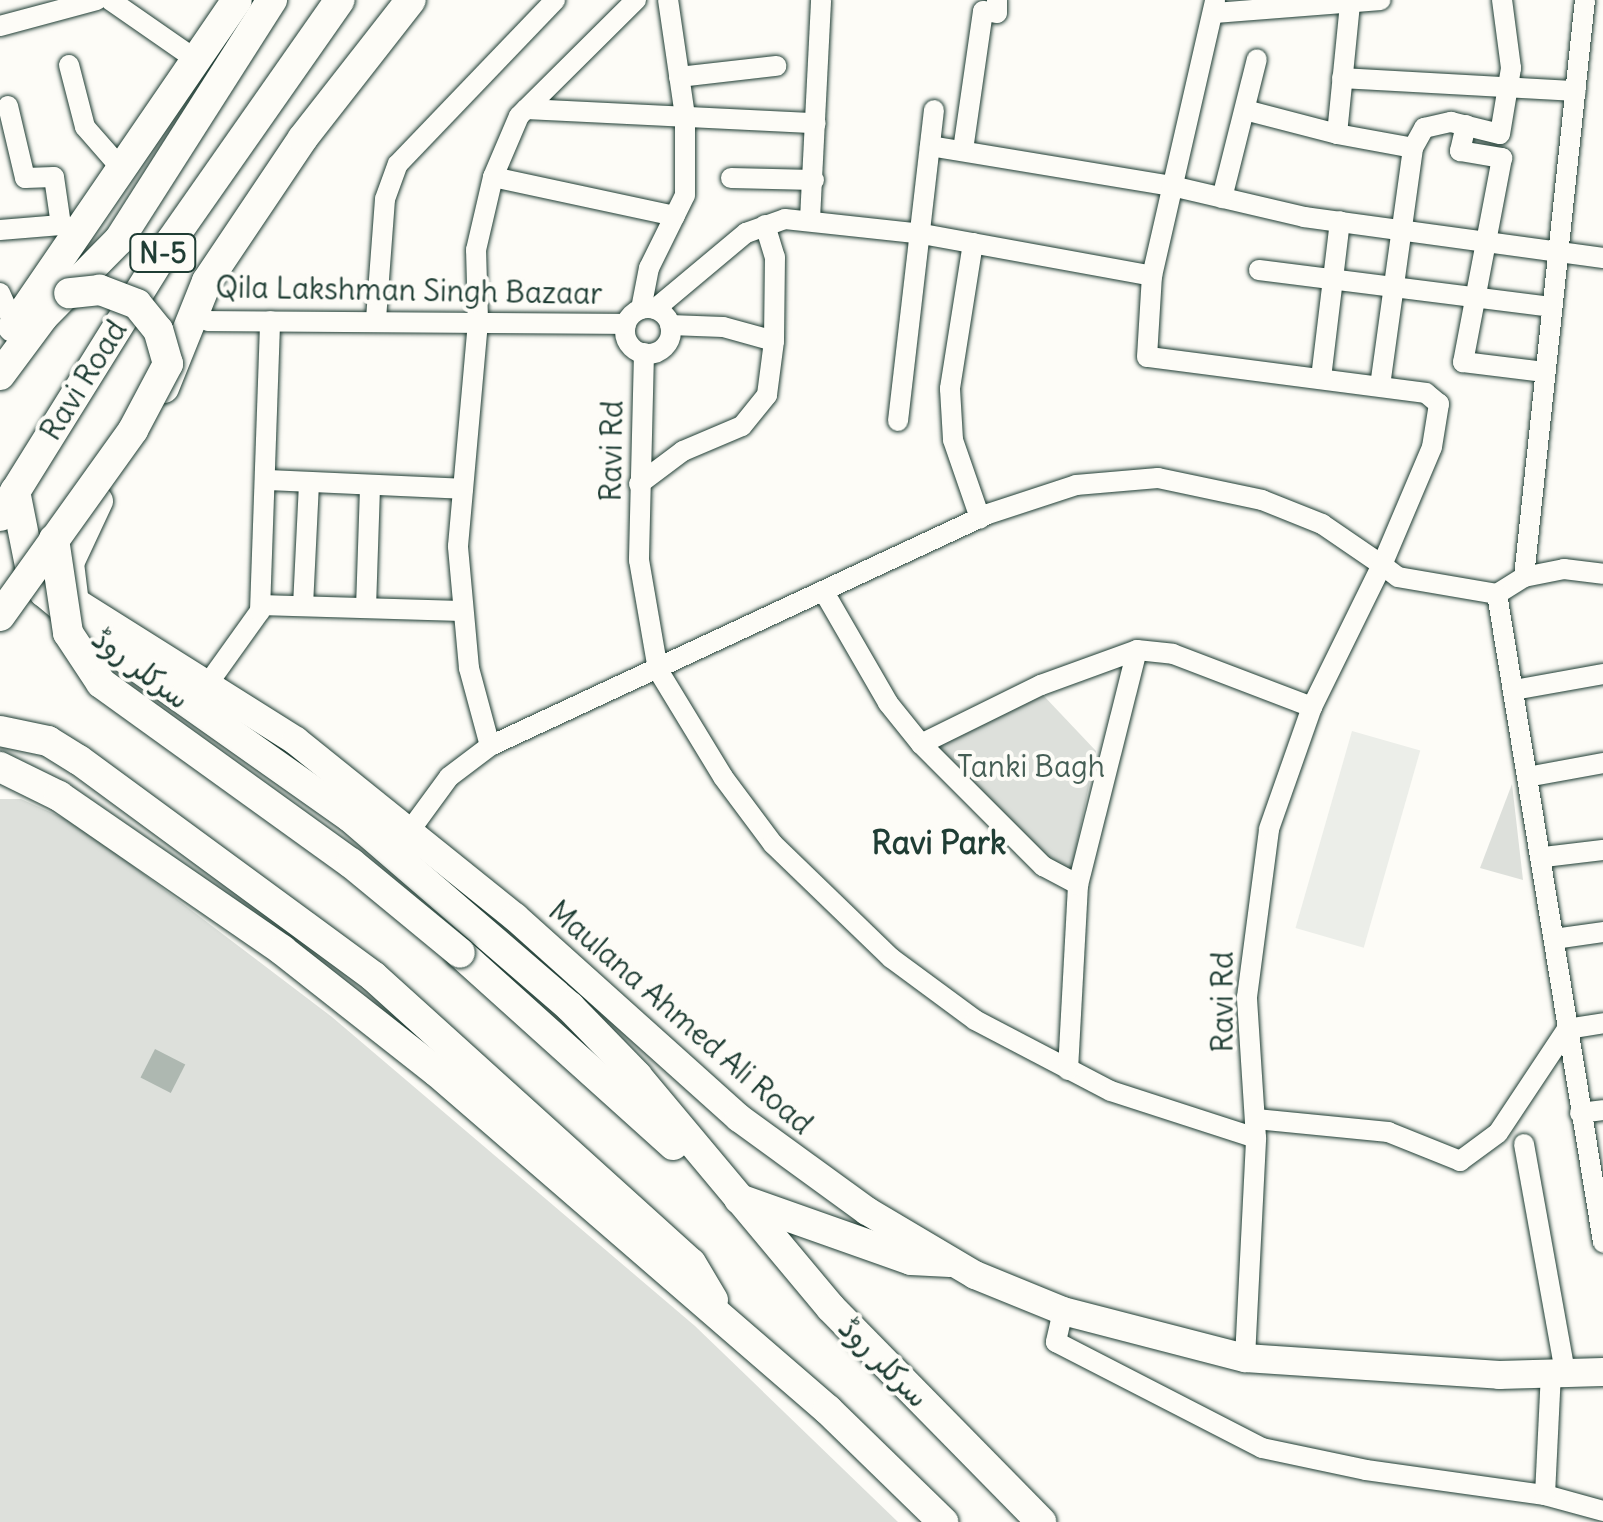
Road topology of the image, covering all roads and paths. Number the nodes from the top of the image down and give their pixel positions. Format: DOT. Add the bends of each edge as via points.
graph roads {
  1 [pos="97,0"];
  2 [pos="110,0"];
  3 [pos="237,0"];
  4 [pos="272,0"];
  5 [pos="340,0"];
  6 [pos="387,0"];
  7 [pos="411,0"];
  8 [pos="555,0"];
  9 [pos="636,0"];
  10 [pos="668,0"];
  11 [pos="821,0"];
  12 [pos="997,0"];
  13 [pos="1380,0"];
  14 [pos="1502,0"];
  15 [pos="1585,0"];
  16 [pos="1350,3"];
  17 [pos="1215,7"];
  18 [pos="0,26"];
  19 [pos="195,59"];
  20 [pos="1257,59"];
  21 [pos="70,65"];
  22 [pos="776,66"];
  23 [pos="679,77"];
  24 [pos="1342,78"];
  25 [pos="1508,87"];
  26 [pos="1576,91"];
  27 [pos="8,106"];
  28 [pos="526,108"];
  29 [pos="934,110"];
  30 [pos="1245,110"];
  31 [pos="685,116"];
  32 [pos="816,122"];
  33 [pos="1466,126"];
  34 [pos="1337,134"];
  35 [pos="930,146"];
  36 [pos="1413,148"];
  37 [pos="963,150"];
  38 [pos="120,167"];
  39 [pos="493,177"];
  40 [pos="731,178"];
  41 [pos="814,180"];
  42 [pos="1172,186"];
  43 [pos="1222,198"];
  44 [pos="674,216"];
  45 [pos="810,219"];
  46 [pos="1340,221"];
  47 [pos="765,225"];
  48 [pos="1402,228"];
  49 [pos="0,230"];
  50 [pos="69,231"];
  51 [pos="922,234"];
  52 [pos="1486,240"];
  53 [pos="972,243"];
  54 [pos="1558,248"];
  55 [pos="1603,258"];
  56 [pos="1259,270"];
  57 [pos="1152,276"];
  58 [pos="1333,280"];
  59 [pos="1394,288"];
  60 [pos="0,292"];
  61 [pos="69,294"];
  62 [pos="1475,298"];
  63 [pos="1551,307"];
  64 [pos="193,312"];
  65 [pos="648,316"];
  66 [pos="376,319"];
  67 [pos="478,320"];
  68 [pos="270,321"];
  69 [pos="7,335"];
  70 [pos="774,342"];
  71 [pos="644,353"];
  72 [pos="168,364"];
  73 [pos="1544,372"];
  74 [pos="0,375"];
  75 [pos="1321,378"];
  76 [pos="1380,386"];
  77 [pos="898,421"];
  78 [pos="268,480"];
  79 [pos="309,482"];
  80 [pos="639,484"];
  81 [pos="370,485"];
  82 [pos="463,489"];
  83 [pos="8,503"];
  84 [pos="980,518"];
  85 [pos="54,539"];
  86 [pos="1382,565"];
  87 [pos="1603,574"];
  88 [pos="1524,577"];
  89 [pos="824,592"];
  90 [pos="1497,594"];
  91 [pos="262,605"];
  92 [pos="303,606"];
  93 [pos="366,608"];
  94 [pos="460,611"];
  95 [pos="79,613"];
  96 [pos="0,616"];
  97 [pos="1137,650"];
  98 [pos="658,670"];
  99 [pos="1603,674"];
  100 [pos="207,685"];
  101 [pos="1514,690"];
  102 [pos="1312,706"];
  103 [pos="0,732"];
  104 [pos="921,744"];
  105 [pos="490,746"];
  106 [pos="1603,763"];
  107 [pos="0,767"];
  108 [pos="1527,777"];
  109 [pos="412,830"];
  110 [pos="1603,850"];
  111 [pos="1544,857"];
  112 [pos="1078,884"];
  113 [pos="1603,932"];
  114 [pos="1554,938"];
  115 [pos="580,996"];
  116 [pos="1603,1023"];
  117 [pos="1567,1029"];
  118 [pos="1068,1070"];
  119 [pos="1603,1110"];
  120 [pos="1580,1113"];
  121 [pos="1256,1129"];
  122 [pos="1524,1144"];
  123 [pos="733,1197"];
  124 [pos="1603,1242"];
  125 [pos="950,1262"];
  126 [pos="1063,1311"];
  127 [pos="726,1321"];
  128 [pos="1245,1358"];
  129 [pos="1558,1372"];
  130 [pos="1603,1372"];
  131 [pos="1545,1495"];
  132 [pos="1603,1511"];
  133 [pos="943,1522"];
  134 [pos="1042,1522"];
  1 -- 18 [label="street"];
  2 -- 19 [label="street"];
  3 -- 19 [label="main road, N-5"];
  4 -- 61 [label="main road" via="119,240"];
  5 -- 83 [label="main road, Ravi Road / N-5" via="162,255"];
  6 -- 72 [label="main road" via="318,89 218,246"];
  7 -- 64 [label="main road, سرکلر روڈ" via="304,138"];
  8 -- 66 [label="street" via="398,164 385,199"];
  9 -- 28 [label="street"];
  10 -- 23 [label="street"];
  11 -- 32 [label="street"];
  12 -- 37 [label="street" via="997,12 983,11"];
  13 -- 16 [label="street"];
  14 -- 25 [label="street"];
  15 -- 26 [label="street"];
  16 -- 17 [label="street"];
  16 -- 24 [label="street"];
  17 -- 42 [label="street"];
  19 -- 38 [label="main road, N-5"];
  20 -- 30 [label="street"];
  21 -- 38 [label="street" via="85,127"];
  22 -- 23 [label="street"];
  23 -- 31 [label="street"];
  24 -- 25 [label="street"];
  24 -- 34 [label="street"];
  25 -- 26 [label="street"];
  25 -- 33 [label="street" via="1500,134"];
  26 -- 54 [label="street"];
  27 -- 50 [label="street" via="25,178 54,177"];
  28 -- 31 [label="street"];
  28 -- 39 [label="street"];
  29 -- 35 [label="street"];
  30 -- 34 [label="street"];
  30 -- 43 [label="street"];
  31 -- 32 [label="street"];
  31 -- 44 [label="street" via="685,195"];
  32 -- 41 [label="street"];
  33 -- 36 [label="street" via="1424,128"];
  33 -- 52 [label="street" via="1460,151 1502,158"];
  34 -- 36 [label="street"];
  35 -- 37 [label="street"];
  35 -- 51 [label="street"];
  36 -- 48 [label="street"];
  37 -- 42 [label="street"];
  38 -- 50 [label="main road, N-5"];
  39 -- 44 [label="street"];
  39 -- 67 [label="street" via="476,250"];
  40 -- 41 [label="street"];
  41 -- 45 [label="street"];
  42 -- 43 [label="street"];
  42 -- 57 [label="street"];
  43 -- 46 [label="street"];
  44 -- 65 [label="street" via="649,268"];
  45 -- 47 [label="street"];
  45 -- 51 [label="street"];
  46 -- 48 [label="street"];
  46 -- 58 [label="street"];
  47 -- 65 [label="street" via="746,232"];
  47 -- 70 [label="street" via="775,256"];
  48 -- 52 [label="street"];
  48 -- 59 [label="street"];
  49 -- 50 [label="street"];
  50 -- 69 [label="main road, N-5"];
  51 -- 53 [label="street"];
  51 -- 77 [label="street"];
  52 -- 54 [label="street"];
  52 -- 62 [label="street"];
  53 -- 57 [label="street"];
  53 -- 84 [label="street" via="950,389 953,440"];
  54 -- 55 [label="street"];
  54 -- 63 [label="street"];
  56 -- 58 [label="street"];
  57 -- 75 [label="street" via="1148,358"];
  58 -- 59 [label="street"];
  58 -- 75 [label="street"];
  59 -- 62 [label="street"];
  59 -- 76 [label="street"];
  60 -- 69 [label="street"];
  61 -- 72 [label="main road, bridge" via="100,290 136,304 158,330"];
  61 -- 74 [label="main road"];
  62 -- 63 [label="street"];
  62 -- 73 [label="street" via="1463,362"];
  63 -- 73 [label="street"];
  64 -- 68 [label="street, Qila Lakshman Singh Bazaar" via="208,322"];
  64 -- 95 [label="main road, سرکلر روڈ" via="146,426 78,533 70,562"];
  65 -- 67 [label="street, Qila Lakshman Singh Bazaar"];
  65 -- 70 [label="street, Qila Lakshman Singh Bazaar"];
  65 -- 71 [label="street" via="630,346"];
  65 -- 71 [label="street" via="665,346"];
  66 -- 67 [label="street, Qila Lakshman Singh Bazaar"];
  66 -- 68 [label="street, Qila Lakshman Singh Bazaar"];
  67 -- 82 [label="street"];
  68 -- 78 [label="street"];
  70 -- 80 [label="street" via="767,395 742,426 682,450"];
  71 -- 80 [label="street, Ravi Rd"];
  72 -- 85 [label="main road, bridge" via="133,430"];
  73 -- 88 [label="street"];
  75 -- 76 [label="street"];
  76 -- 86 [label="street, Ravi Rd" via="1426,393 1439,404 1432,447"];
  78 -- 79 [label="street"];
  78 -- 91 [label="street"];
  79 -- 81 [label="street"];
  79 -- 92 [label="street"];
  80 -- 98 [label="street, Ravi Rd" via="639,560"];
  81 -- 82 [label="street"];
  81 -- 93 [label="street"];
  82 -- 94 [label="street"];
  83 -- 95 [label="main road" via="44,592"];
  84 -- 86 [label="street" via="1076,485 1158,478 1262,500 1322,524"];
  84 -- 89 [label="street"];
  85 -- 96 [label="main road, bridge"];
  85 -- 123 [label="main road, سرکلر روڈ, bridge" via="68,633 102,682 351,862"];
  86 -- 90 [label="street" via="1398,577"];
  86 -- 102 [label="street, Ravi Rd"];
  87 -- 88 [label="street" via="1564,569"];
  88 -- 90 [label="street"];
  89 -- 98 [label="street"];
  89 -- 104 [label="street" via="888,703"];
  90 -- 101 [label="street"];
  91 -- 92 [label="street"];
  91 -- 100 [label="street"];
  92 -- 93 [label="street"];
  93 -- 94 [label="street"];
  94 -- 105 [label="street"];
  95 -- 100 [label="street, Maulana Ahmed Ali Road"];
  95 -- 115 [label="main road, سرکلر روڈ" via="149,678 350,816"];
  97 -- 102 [label="street" via="1174,654"];
  97 -- 104 [label="street" via="1042,684"];
  97 -- 112 [label="street"];
  98 -- 105 [label="street"];
  98 -- 118 [label="street, Ravi Rd" via="723,778 773,844 829,901 975,1020"];
  99 -- 101 [label="street"];
  100 -- 109 [label="street, Maulana Ahmed Ali Road"];
  101 -- 108 [label="street"];
  102 -- 121 [label="street, Ravi Rd" via="1269,829 1252,936 1247,997"];
  103 -- 127 [label="main road" via="48,741 373,976 691,1262"];
  104 -- 112 [label="street" via="1043,866"];
  105 -- 109 [label="street" via="449,777"];
  106 -- 108 [label="street"];
  107 -- 127 [label="main road" via="59,796 282,950 436,1072"];
  108 -- 111 [label="street"];
  109 -- 115 [label="street, Maulana Ahmed Ali Road"];
  110 -- 111 [label="street"];
  111 -- 114 [label="street"];
  112 -- 118 [label="street"];
  113 -- 114 [label="street"];
  114 -- 117 [label="street"];
  115 -- 123 [label="main road, سرکلر روڈ"];
  115 -- 125 [label="street, Maulana Ahmed Ali Road" via="739,1118"];
  116 -- 117 [label="street"];
  117 -- 120 [label="street"];
  117 -- 121 [label="street" via="1498,1133 1460,1161 1388,1132"];
  118 -- 121 [label="street, Ravi Rd"];
  119 -- 120 [label="street"];
  120 -- 124 [label="street"];
  121 -- 128 [label="street"];
  122 -- 129 [label="street"];
  123 -- 125 [label="main road" via="926,1264"];
  123 -- 134 [label="main road, سرکلر روڈ" via="831,1308"];
  125 -- 126 [label="street, Maulana Ahmed Ali Road"];
  126 -- 128 [label="street, Maulana Ahmed Ali Road"];
  126 -- 131 [label="street" via="1056,1342 1262,1448"];
  127 -- 133 [label="main road"];
  128 -- 129 [label="street, Maulana Ahmed Ali Road"];
  129 -- 130 [label="street, Maulana Ahmed Ali Road"];
  129 -- 131 [label="street"];
  131 -- 132 [label="street"];
}
